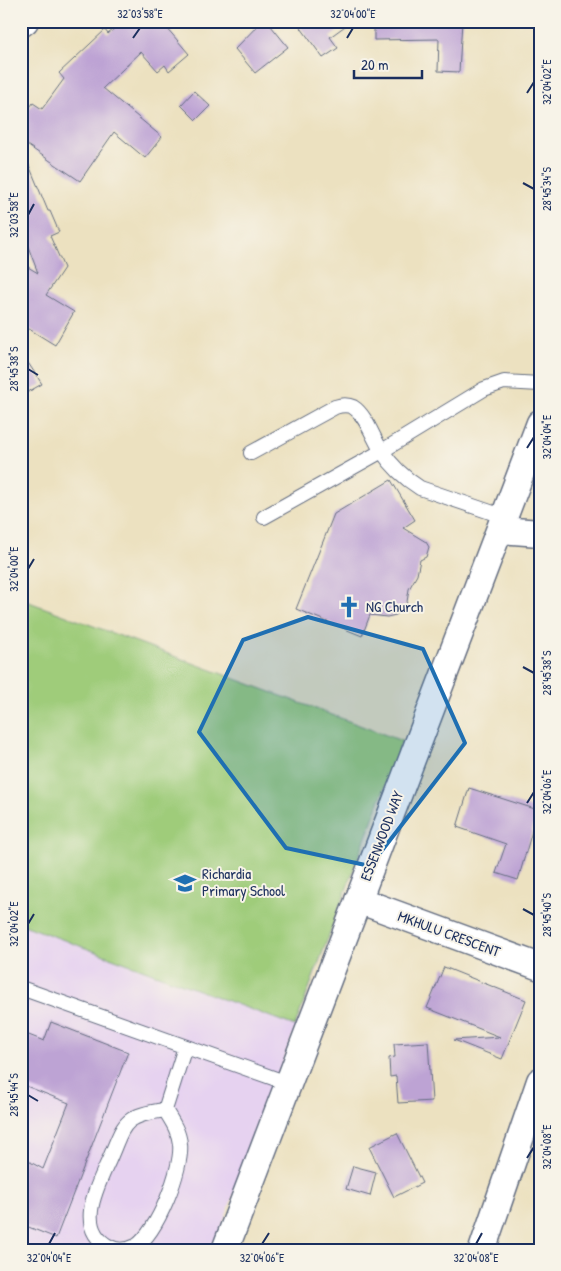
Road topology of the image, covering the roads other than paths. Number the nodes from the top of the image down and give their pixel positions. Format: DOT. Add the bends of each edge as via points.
graph roads {
  1 [pos="25,21"];
  2 [pos="21,24"];
  3 [pos="540,384"];
  4 [pos="540,423"];
  5 [pos="382,451"];
  6 [pos="251,453"];
  7 [pos="264,516"];
  8 [pos="502,523"];
  9 [pos="540,533"];
  10 [pos="358,900"];
  11 [pos="540,967"];
  12 [pos="21,988"];
  13 [pos="184,1047"];
  14 [pos="540,1081"];
  15 [pos="290,1084"];
  16 [pos="165,1110"];
  17 [pos="225,1250"];
  18 [pos="482,1250"];
  1 -- 2 [label="street"];
  3 -- 5 [label="lane" via="504,382 484,390"];
  4 -- 8 [label="street, ESSENWOOD WAY"];
  5 -- 6 [label="lane" via="358,412 345,404 335,406"];
  5 -- 7 [label="lane"];
  5 -- 8 [label="lane" via="403,476 420,488"];
  8 -- 9 [label="street"];
  8 -- 10 [label="street, ESSENWOOD WAY"];
  10 -- 11 [label="street, MKHULU CRESCENT"];
  10 -- 15 [label="street, ESSENWOOD WAY"];
  12 -- 13 [label="lane"];
  13 -- 15 [label="lane"];
  13 -- 16 [label="lane"];
  14 -- 18 [label="street"];
  15 -- 17 [label="street, ESSENWOOD WAY"];
  16 -- 16 [label="lane" via="178,1133 180,1144 175,1177 158,1217 145,1237 130,1248 113,1248 101,1242 92,1230 90,1214 101,1179 123,1129 132,1118 140,1113"];
}
